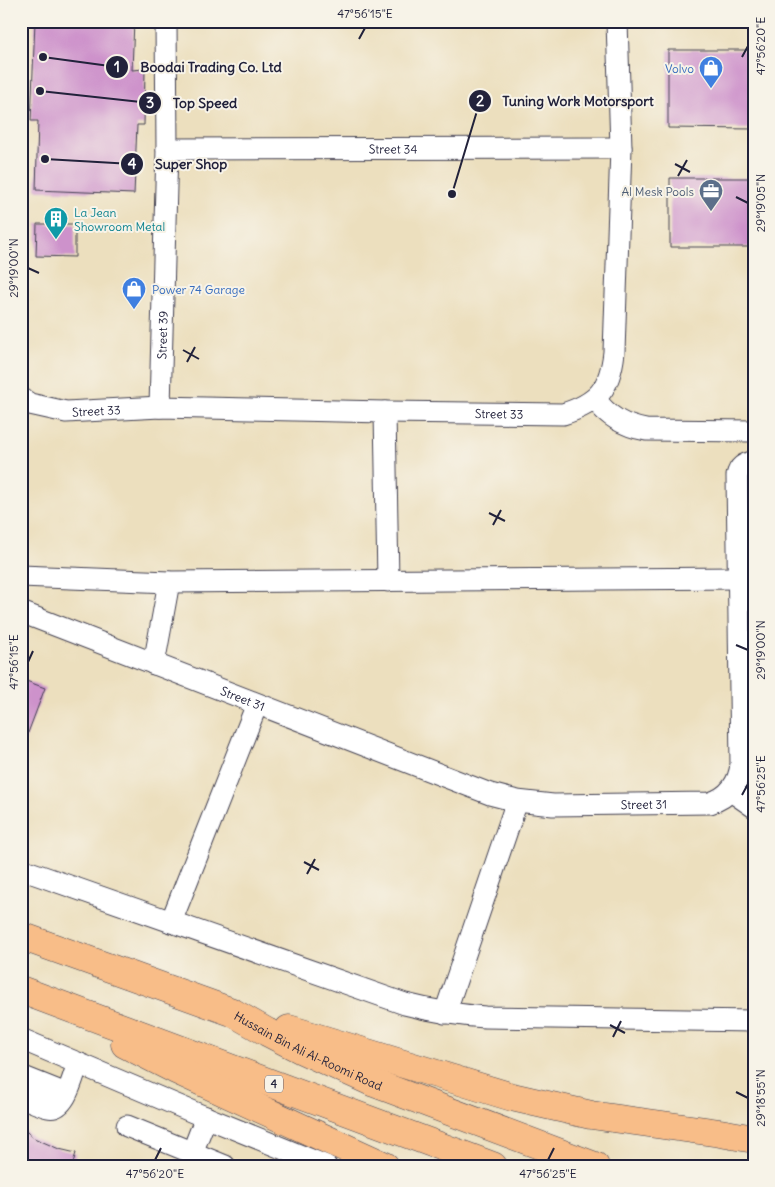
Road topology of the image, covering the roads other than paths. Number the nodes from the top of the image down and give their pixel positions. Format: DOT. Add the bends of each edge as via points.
graph roads {
  1 [pos="166,21"];
  2 [pos="616,21"];
  3 [pos="621,148"];
  4 [pos="167,149"];
  5 [pos="21,398"];
  6 [pos="595,399"];
  7 [pos="160,407"];
  8 [pos="385,412"];
  9 [pos="754,431"];
  10 [pos="754,462"];
  11 [pos="745,507"];
  12 [pos="21,576"];
  13 [pos="739,578"];
  14 [pos="388,580"];
  15 [pos="169,582"];
  16 [pos="21,612"];
  17 [pos="154,664"];
  18 [pos="257,704"];
  19 [pos="730,791"];
  20 [pos="518,801"];
  21 [pos="754,807"];
  22 [pos="21,869"];
  23 [pos="171,922"];
  24 [pos="21,936"];
  25 [pos="21,990"];
  26 [pos="55,1002"];
  27 [pos="232,1012"];
  28 [pos="445,1013"];
  29 [pos="754,1021"];
  30 [pos="21,1039"];
  31 [pos="78,1063"];
  32 [pos="21,1076"];
  33 [pos="66,1094"];
  34 [pos="21,1097"];
  35 [pos="200,1115"];
  36 [pos="127,1126"];
  37 [pos="671,1126"];
  38 [pos="754,1127"];
  39 [pos="754,1139"];
  40 [pos="185,1150"];
  41 [pos="754,1152"];
  42 [pos="225,1166"];
  43 [pos="326,1166"];
  44 [pos="385,1166"];
  45 [pos="493,1166"];
  46 [pos="595,1166"];
  1 -- 4 [label="street, Street 39"];
  2 -- 3 [label="street, Street 33"];
  3 -- 4 [label="street, Street 34"];
  3 -- 6 [label="street, Street 33" via="612,370 606,386"];
  4 -- 7 [label="street, Street 39"];
  5 -- 7 [label="street, Street 33" via="30,404 66,412"];
  6 -- 8 [label="street, Street 33" via="580,409 563,414"];
  6 -- 9 [label="street" via="609,415 640,429"];
  7 -- 8 [label="street, Street 33"];
  8 -- 14 [label="street"];
  10 -- 11 [label="street" via="742,466 737,476"];
  11 -- 13 [label="street"];
  12 -- 15 [label="street"];
  13 -- 14 [label="street"];
  13 -- 19 [label="street" via="741,764 738,778"];
  14 -- 15 [label="street"];
  15 -- 17 [label="street"];
  16 -- 17 [label="street, Street 31"];
  17 -- 18 [label="street, Street 31"];
  18 -- 20 [label="street, Street 31" via="463,784"];
  18 -- 23 [label="street"];
  19 -- 20 [label="street, Street 31" via="717,801 703,804 553,805"];
  19 -- 21 [label="street"];
  20 -- 28 [label="street"];
  22 -- 23 [label="street"];
  23 -- 28 [label="street" via="404,1004"];
  24 -- 27 [label="highway, Hussain Bin Ali Al-Roomi Road"];
  25 -- 26 [label="highway, 4"];
  26 -- 44 [label="highway" via="168,1066"];
  26 -- 45 [label="highway, 4"];
  27 -- 37 [label="highway" via="512,1097 591,1115"];
  27 -- 46 [label="highway, Hussain Bin Ali Al-Roomi Road" via="302,1050 374,1083"];
  28 -- 29 [label="street" via="485,1017"];
  30 -- 31 [label="street"];
  31 -- 33 [label="street"];
  31 -- 35 [label="street"];
  32 -- 33 [label="street"];
  33 -- 34 [label="street" via="63,1102 54,1107"];
  35 -- 40 [label="street"];
  35 -- 43 [label="street"];
  36 -- 40 [label="street"];
  37 -- 38 [label="highway"];
  37 -- 39 [label="highway"];
  37 -- 41 [label="highway"];
  40 -- 42 [label="street"];
}
